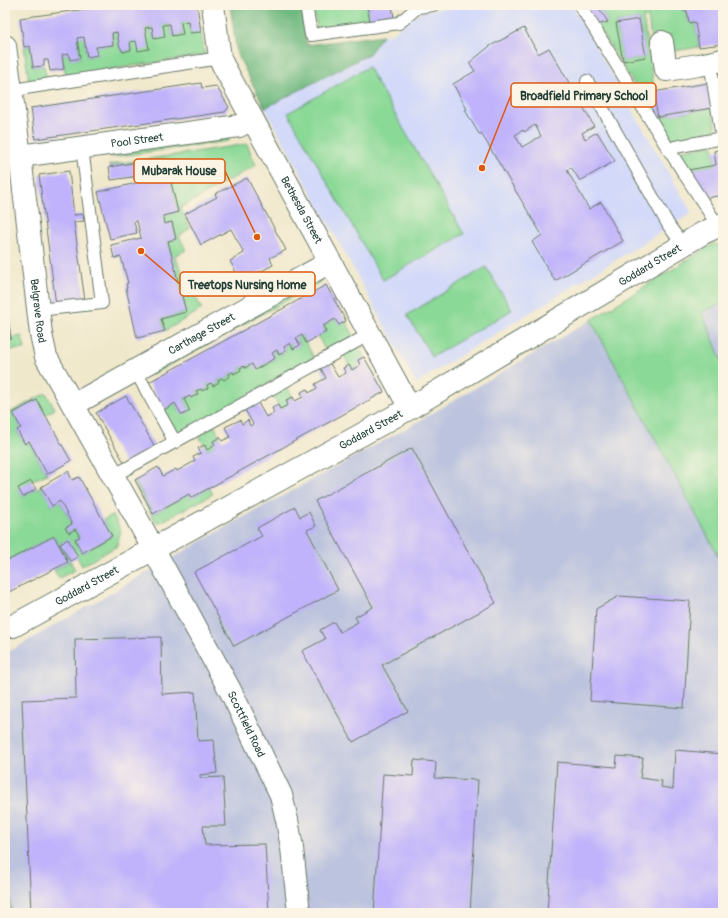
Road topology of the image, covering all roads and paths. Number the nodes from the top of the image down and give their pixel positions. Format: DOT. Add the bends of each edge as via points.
graph roads {
  1 [pos="213,5"];
  2 [pos="306,5"];
  3 [pos="433,5"];
  4 [pos="580,5"];
  5 [pos="662,42"];
  6 [pos="5,46"];
  7 [pos="220,58"];
  8 [pos="716,61"];
  9 [pos="587,81"];
  10 [pos="8,93"];
  11 [pos="252,120"];
  12 [pos="722,138"];
  13 [pos="82,148"];
  14 [pos="669,150"];
  15 [pos="20,156"];
  16 [pos="721,225"];
  17 [pos="682,245"];
  18 [pos="330,262"];
  19 [pos="38,310"];
  20 [pos="370,334"];
  21 [pos="135,370"];
  22 [pos="73,405"];
  23 [pos="410,408"];
  24 [pos="175,442"];
  25 [pos="113,476"];
  26 [pos="153,549"];
  27 [pos="14,626"];
  28 [pos="299,913"];
  1 -- 7 [label="street, Bethesda Street"];
  2 -- 3 [label="lane" via="311,35 399,23 418,7"];
  4 -- 14 [label="lane"];
  5 -- 8 [label="street" via="666,70"];
  6 -- 10 [label="street, Belgrave Road"];
  7 -- 10 [label="lane" via="25,88"];
  7 -- 11 [label="street, Bethesda Street"];
  8 -- 12 [label="lane"];
  9 -- 17 [label="lane"];
  10 -- 15 [label="street, Belgrave Road"];
  11 -- 13 [label="street, Pool Street" via="239,126"];
  11 -- 18 [label="street, Bethesda Street"];
  12 -- 14 [label="lane" via="675,146"];
  13 -- 15 [label="street, Pool Street"];
  13 -- 19 [label="lane" via="102,303"];
  14 -- 16 [label="lane"];
  15 -- 19 [label="street, Belgrave Road"];
  16 -- 17 [label="street, Goddard Street"];
  17 -- 23 [label="street, Goddard Street"];
  18 -- 20 [label="street, Bethesda Street"];
  18 -- 21 [label="street, Carthage Street"];
  19 -- 22 [label="street, Belgrave Road" via="46,357"];
  20 -- 23 [label="street, Bethesda Street"];
  20 -- 24 [label="lane"];
  21 -- 22 [label="street, Carthage Street"];
  21 -- 24 [label="lane"];
  22 -- 25 [label="street, Belgrave Road"];
  23 -- 26 [label="street, Goddard Street"];
  24 -- 25 [label="lane"];
  25 -- 26 [label="street, Belgrave Road"];
  26 -- 27 [label="street, Goddard Street"];
  26 -- 28 [label="street, Scottfield Road" via="231,692 281,795 292,848"];
}
